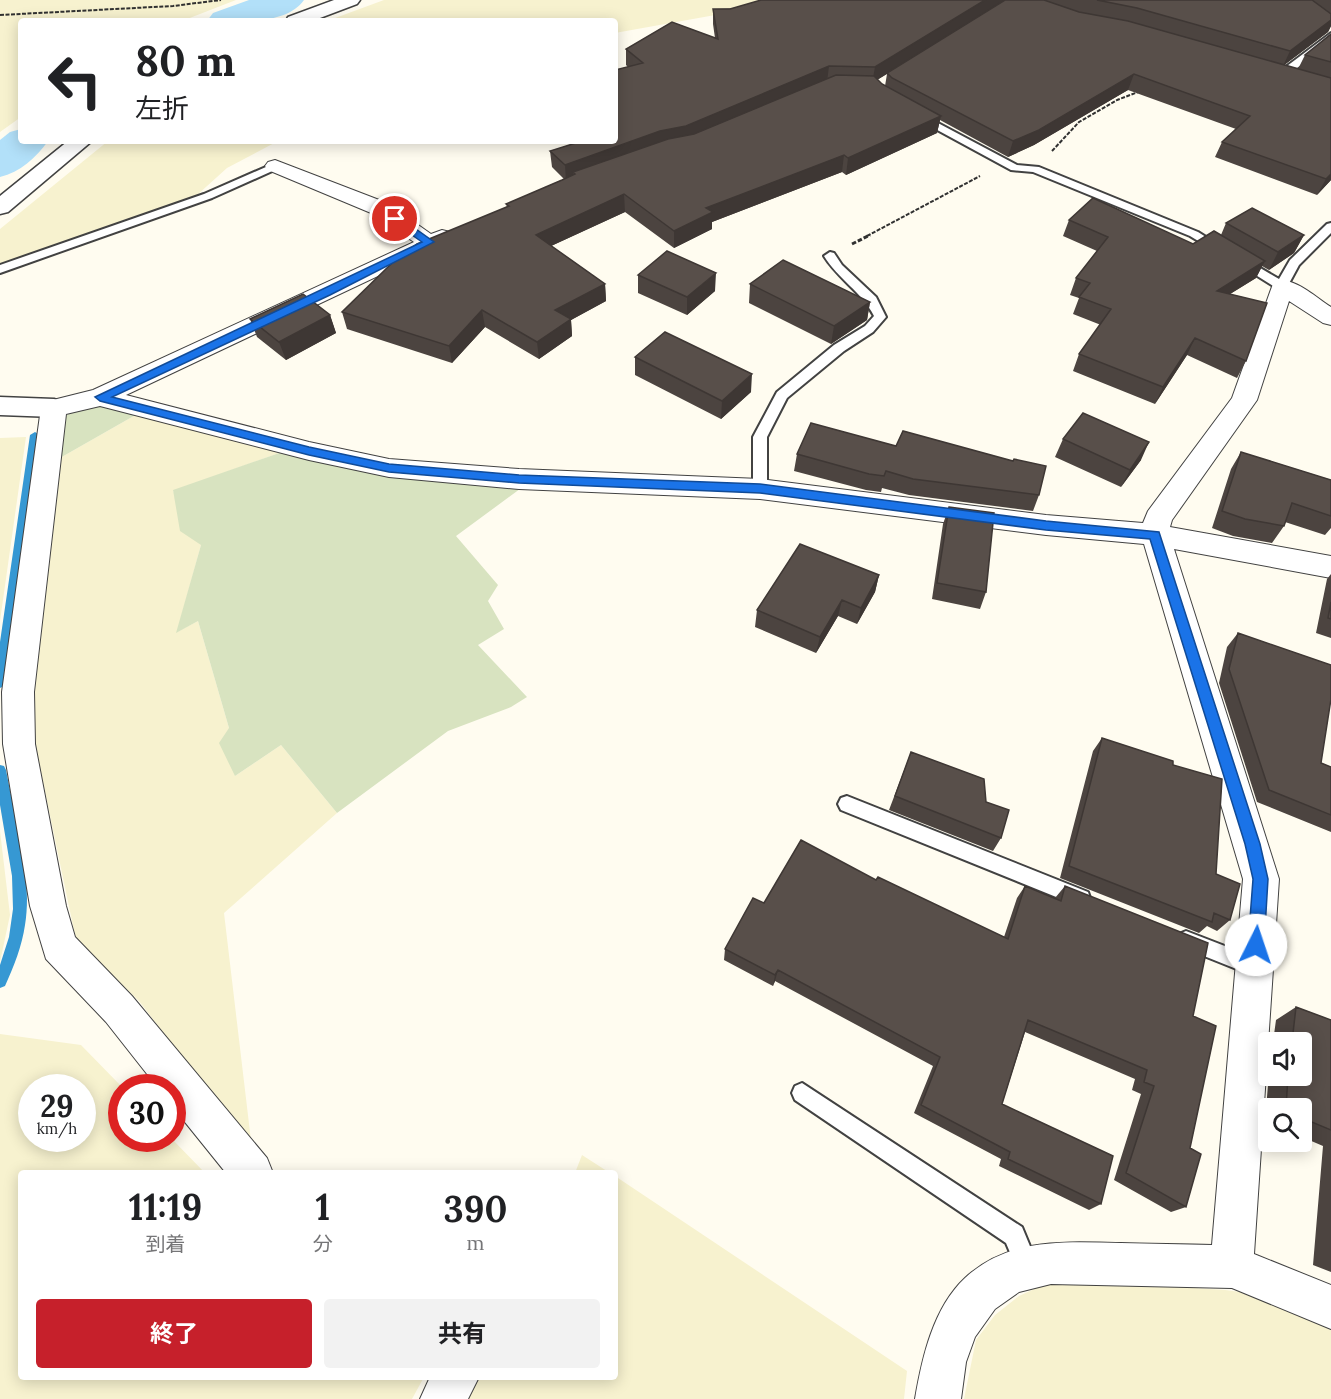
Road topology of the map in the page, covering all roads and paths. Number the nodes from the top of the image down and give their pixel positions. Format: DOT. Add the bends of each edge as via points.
graph roads {
  1 [pos="221,0"];
  2 [pos="351,0"];
  3 [pos="0,15"];
  4 [pos="303,18"];
  5 [pos="1331,36"];
  6 [pos="1263,68"];
  7 [pos="1283,74"];
  8 [pos="1302,80"];
  9 [pos="1140,91"];
  10 [pos="914,113"];
  11 [pos="77,144"];
  12 [pos="275,166"];
  13 [pos="1015,168"];
  14 [pos="1035,169"];
  15 [pos="0,207"];
  16 [pos="1331,226"];
  17 [pos="458,231"];
  18 [pos="429,242"];
  19 [pos="831,256"];
  20 [pos="0,269"];
  21 [pos="1282,286"];
  22 [pos="1331,318"];
  23 [pos="100,397"];
  24 [pos="0,406"];
  25 [pos="54,408"];
  26 [pos="760,489"];
  27 [pos="1155,535"];
  28 [pos="1331,567"];
  29 [pos="847,804"];
  30 [pos="1100,905"];
  31 [pos="1166,932"];
  32 [pos="1254,967"];
  33 [pos="802,1093"];
  34 [pos="250,1170"];
  35 [pos="1232,1267"];
  36 [pos="1028,1269"];
  37 [pos="1331,1306"];
  38 [pos="454,1380"];
  39 [pos="443,1399"];
  40 [pos="938,1399"];
  1 -- 3 [label="path"];
  2 -- 4 [label="street"];
  5 -- 7 [label="lane"];
  6 -- 7 [label="street"];
  7 -- 8 [label="street"];
  9 -- 14 [label="path" via="1079,122"];
  10 -- 13 [label="lane"];
  11 -- 15 [label="street"];
  12 -- 18 [label="street" via="379,208"];
  12 -- 20 [label="lane" via="208,196"];
  13 -- 14 [label="lane"];
  13 -- 19 [label="path" via="978,176"];
  14 -- 21 [label="lane" via="1194,234"];
  16 -- 21 [label="lane" via="1294,263"];
  17 -- 18 [label="street"];
  18 -- 23 [label="street"];
  19 -- 26 [label="lane" via="837,267 872,300 880,317 782,395 760,437"];
  21 -- 22 [label="street"];
  21 -- 27 [label="street" via="1244,400 1158,518"];
  23 -- 25 [label="street"];
  23 -- 26 [label="street" via="389,468 508,478"];
  24 -- 25 [label="street"];
  25 -- 34 [label="street" via="18,692 19,744 51,916 59,947 119,1009"];
  26 -- 27 [label="street"];
  27 -- 28 [label="street"];
  27 -- 32 [label="street" via="1261,879"];
  29 -- 30 [label="lane"];
  31 -- 32 [label="lane"];
  32 -- 35 [label="street"];
  33 -- 36 [label="lane" via="1014,1235"];
  35 -- 36 [label="street" via="1051,1263"];
  35 -- 37 [label="street"];
  36 -- 40 [label="street" via="1009,1274 980,1294 958,1324 944,1362"];
  38 -- 39 [label="street"];
}
